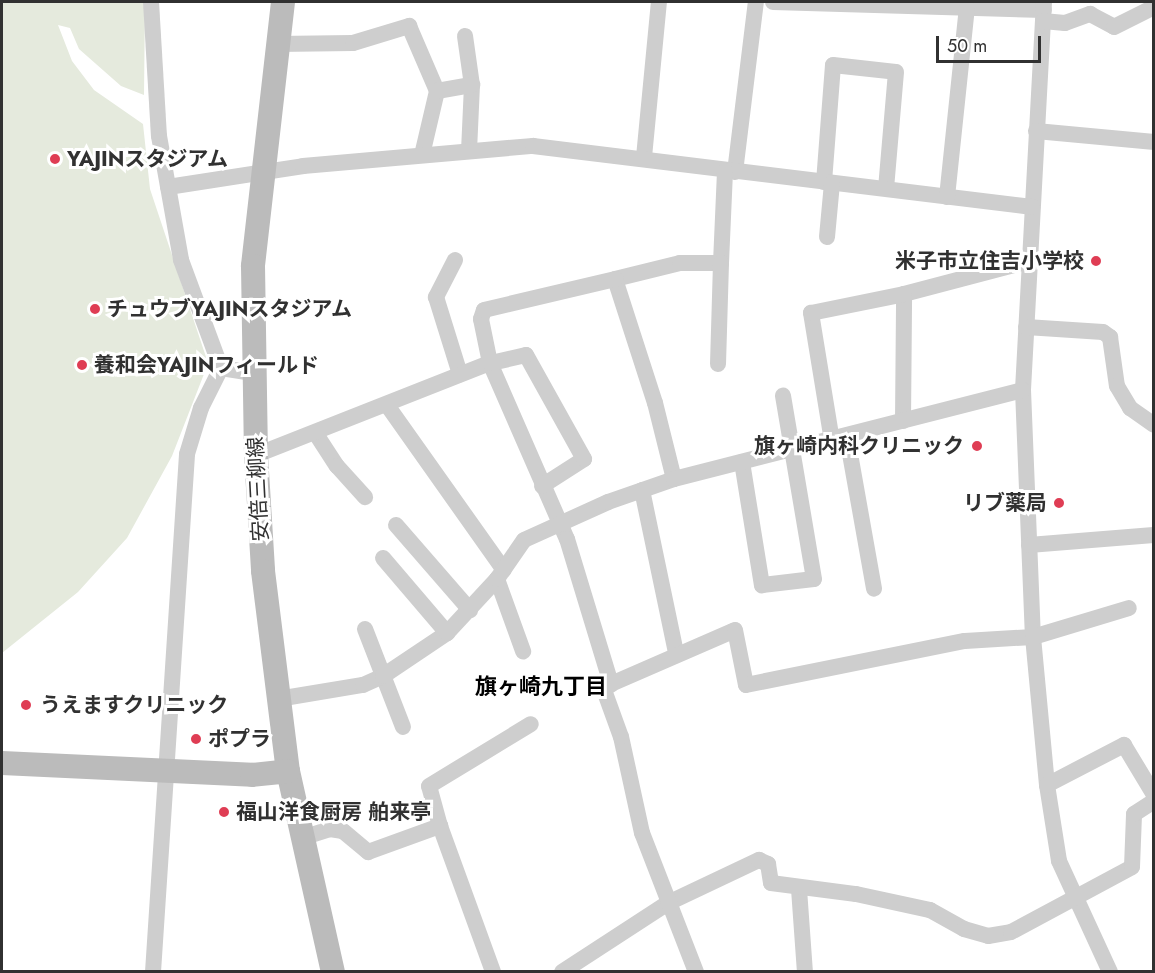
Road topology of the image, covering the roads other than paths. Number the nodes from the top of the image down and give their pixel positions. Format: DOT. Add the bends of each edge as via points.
graph roads {
  1 [pos="151,2"];
  2 [pos="283,2"];
  3 [pos="659,2"];
  4 [pos="756,2"];
  5 [pos="772,2"];
  6 [pos="820,2"];
  7 [pos="1154,7"];
  8 [pos="968,8"];
  9 [pos="1044,11"];
  10 [pos="465,36"];
  11 [pos="277,44"];
  12 [pos="472,85"];
  13 [pos="436,91"];
  14 [pos="1036,130"];
  15 [pos="1154,142"];
  16 [pos="469,150"];
  17 [pos="422,155"];
  18 [pos="644,157"];
  19 [pos="730,171"];
  20 [pos="262,174"];
  21 [pos="828,182"];
  22 [pos="168,187"];
  23 [pos="886,189"];
  24 [pos="947,197"];
  25 [pos="1032,207"];
  26 [pos="827,237"];
  27 [pos="456,260"];
  28 [pos="1030,261"];
  29 [pos="721,263"];
  30 [pos="615,279"];
  31 [pos="904,294"];
  32 [pos="1026,327"];
  33 [pos="490,363"];
  34 [pos="718,364"];
  35 [pos="221,368"];
  36 [pos="253,373"];
  37 [pos="460,374"];
  38 [pos="1023,390"];
  39 [pos="783,396"];
  40 [pos="387,405"];
  41 [pos="903,421"];
  42 [pos="1154,425"];
  43 [pos="316,434"];
  44 [pos="839,439"];
  45 [pos="793,452"];
  46 [pos="256,455"];
  47 [pos="742,462"];
  48 [pos="674,479"];
  49 [pos="542,486"];
  50 [pos="642,489"];
  51 [pos="365,498"];
  52 [pos="558,523"];
  53 [pos="396,525"];
  54 [pos="1154,535"];
  55 [pos="1029,545"];
  56 [pos="383,558"];
  57 [pos="500,574"];
  58 [pos="874,589"];
  59 [pos="1129,608"];
  60 [pos="470,610"];
  61 [pos="364,629"];
  62 [pos="447,633"];
  63 [pos="1033,637"];
  64 [pos="523,651"];
  65 [pos="676,653"];
  66 [pos="383,676"];
  67 [pos="611,684"];
  68 [pos="278,699"];
  69 [pos="531,724"];
  70 [pos="403,727"];
  71 [pos="2,763"];
  72 [pos="288,771"];
  73 [pos="168,772"];
  74 [pos="1047,785"];
  75 [pos="1154,795"];
  76 [pos="1154,801"];
  77 [pos="440,826"];
  78 [pos="302,838"];
  79 [pos="799,889"];
  80 [pos="1075,895"];
  81 [pos="668,903"];
  82 [pos="153,972"];
  83 [pos="333,972"];
  84 [pos="493,972"];
  85 [pos="562,972"];
  86 [pos="696,972"];
  87 [pos="805,972"];
  88 [pos="1110,972"];
  1 -- 22 [label="street" via="159,136"];
  2 -- 11 [label="street, 安倍三柳線"];
  3 -- 18 [label="street"];
  4 -- 19 [label="street"];
  5 -- 6 [label="street"];
  6 -- 8 [label="street"];
  7 -- 9 [label="street" via="1114,27 1090,14 1065,23"];
  8 -- 9 [label="street"];
  8 -- 24 [label="street"];
  9 -- 14 [label="street"];
  10 -- 12 [label="street"];
  11 -- 13 [label="street" via="353,43 409,26"];
  11 -- 20 [label="street, 安倍三柳線"];
  12 -- 13 [label="street"];
  12 -- 16 [label="street"];
  13 -- 17 [label="street"];
  14 -- 15 [label="street"];
  14 -- 25 [label="street"];
  16 -- 17 [label="street"];
  16 -- 18 [label="street" via="533,146"];
  17 -- 20 [label="street"];
  18 -- 19 [label="street"];
  19 -- 21 [label="street"];
  19 -- 29 [label="street"];
  20 -- 22 [label="street"];
  20 -- 36 [label="street, 安倍三柳線" via="253,266"];
  21 -- 23 [label="street"];
  21 -- 23 [label="street" via="833,65 896,72"];
  21 -- 26 [label="street"];
  22 -- 35 [label="street" via="181,260"];
  23 -- 24 [label="street"];
  24 -- 25 [label="street"];
  25 -- 28 [label="street"];
  27 -- 37 [label="street" via="436,297"];
  28 -- 31 [label="street"];
  28 -- 32 [label="street"];
  29 -- 30 [label="street" via="680,263"];
  29 -- 34 [label="street"];
  30 -- 33 [label="street" via="484,310 481,319"];
  30 -- 48 [label="street" via="655,403"];
  31 -- 41 [label="street"];
  31 -- 44 [label="street" via="811,313"];
  32 -- 38 [label="street"];
  32 -- 42 [label="street" via="1103,332 1110,337 1117,386 1130,408"];
  33 -- 37 [label="street"];
  33 -- 49 [label="street"];
  33 -- 49 [label="street" via="526,355 584,459"];
  35 -- 36 [label="street"];
  35 -- 73 [label="street" via="201,408 187,454"];
  36 -- 46 [label="street, 安倍三柳線"];
  37 -- 40 [label="street"];
  38 -- 41 [label="street"];
  38 -- 55 [label="street"];
  39 -- 45 [label="street"];
  40 -- 43 [label="street"];
  40 -- 57 [label="street"];
  41 -- 44 [label="street"];
  43 -- 46 [label="street"];
  43 -- 51 [label="street"];
  44 -- 45 [label="street"];
  44 -- 58 [label="street"];
  45 -- 47 [label="street"];
  45 -- 47 [label="street" via="814,579 762,585"];
  46 -- 68 [label="street, 安倍三柳線" via="263,571"];
  47 -- 48 [label="street"];
  48 -- 50 [label="street"];
  49 -- 52 [label="street"];
  50 -- 52 [label="street"];
  50 -- 65 [label="street"];
  52 -- 57 [label="street" via="524,540"];
  52 -- 67 [label="street" via="567,539"];
  53 -- 60 [label="street"];
  54 -- 55 [label="street"];
  55 -- 63 [label="street"];
  56 -- 62 [label="street"];
  57 -- 60 [label="street"];
  57 -- 64 [label="street"];
  59 -- 63 [label="street"];
  60 -- 62 [label="street"];
  61 -- 66 [label="street"];
  62 -- 66 [label="street"];
  63 -- 65 [label="street" via="965,641 746,685 735,630"];
  63 -- 74 [label="street"];
  65 -- 67 [label="street"];
  66 -- 68 [label="street" via="363,685"];
  66 -- 70 [label="street"];
  67 -- 81 [label="street" via="604,690 621,737 642,833"];
  68 -- 72 [label="street, 安倍三柳線"];
  69 -- 77 [label="street" via="429,786"];
  71 -- 73 [label="street"];
  72 -- 73 [label="street" via="252,775"];
  72 -- 78 [label="street, 安倍三柳線"];
  73 -- 82 [label="street"];
  74 -- 75 [label="street" via="1124,745"];
  74 -- 80 [label="street" via="1059,861"];
  76 -- 80 [label="street" via="1134,814 1132,867"];
  77 -- 78 [label="street" via="368,852 343,831 330,829"];
  77 -- 84 [label="street"];
  78 -- 83 [label="street, 安倍三柳線"];
  79 -- 80 [label="street" via="856,894 930,910 964,929 988,936 1011,932"];
  79 -- 81 [label="street" via="771,883 768,864 759,860"];
  79 -- 87 [label="street"];
  80 -- 88 [label="street"];
  81 -- 85 [label="street"];
  81 -- 86 [label="street"];
}
